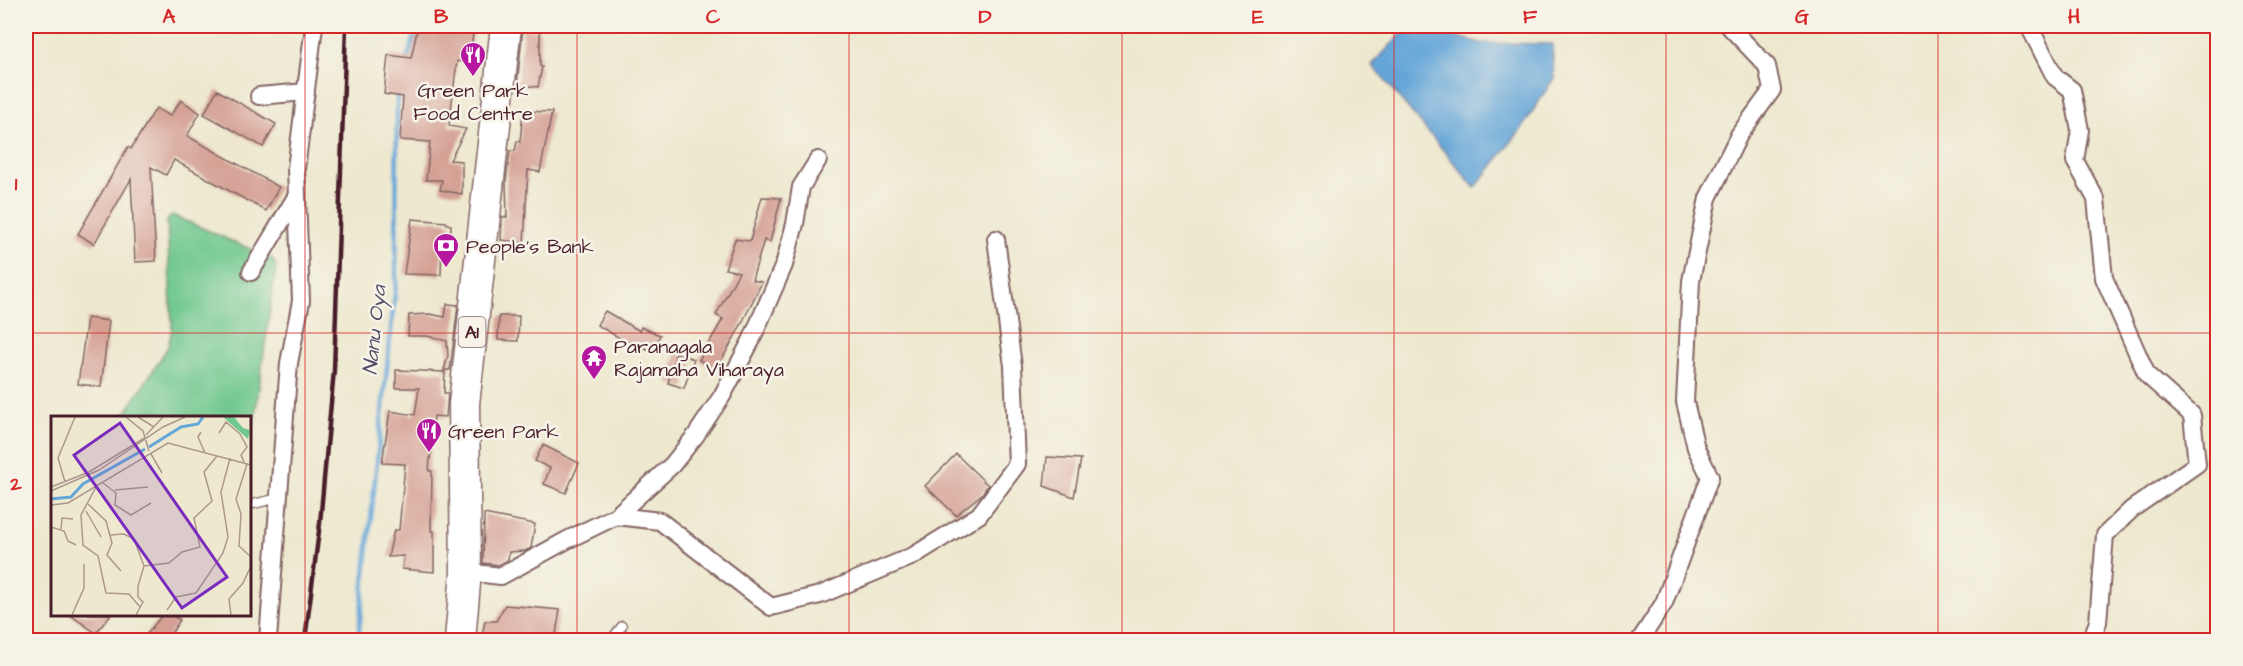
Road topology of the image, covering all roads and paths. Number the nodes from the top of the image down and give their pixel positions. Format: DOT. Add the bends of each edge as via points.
graph roads {
  1 [pos="314,26"];
  2 [pos="506,26"];
  3 [pos="1729,26"];
  4 [pos="2030,26"];
  5 [pos="306,92"];
  6 [pos="259,96"];
  7 [pos="818,160"];
  8 [pos="297,194"];
  9 [pos="996,239"];
  10 [pos="251,272"];
  11 [pos="279,498"];
  12 [pos="250,505"];
  13 [pos="616,516"];
  14 [pos="466,573"];
  15 [pos="622,626"];
  16 [pos="268,640"];
  17 [pos="460,640"];
  18 [pos="611,640"];
  19 [pos="1640,640"];
  20 [pos="2091,640"];
  1 -- 5 [label="street"];
  2 -- 14 [label="highway, A1" via="464,404"];
  3 -- 19 [label="street" via="1767,66 1772,90 1739,135 1708,198 1691,281 1685,402 1696,448 1710,477 1664,603"];
  4 -- 20 [label="street" via="2055,77 2072,90 2080,130 2075,161 2096,199 2104,278 2147,375 2192,415 2197,464 2132,510 2105,535 2098,622"];
  5 -- 6 [label="street"];
  5 -- 8 [label="street" via="296,170"];
  7 -- 13 [label="street" via="801,187 784,265 722,396 672,465"];
  8 -- 10 [label="street"];
  8 -- 11 [label="street" via="301,301 289,363"];
  9 -- 13 [label="street" via="1013,366 1017,464 979,515 913,556 820,595 771,607 660,521"];
  11 -- 12 [label="lane"];
  11 -- 16 [label="street"];
  13 -- 14 [label="street" via="501,576"];
  14 -- 17 [label="highway, A1"];
  15 -- 18 [label="lane"];
}
